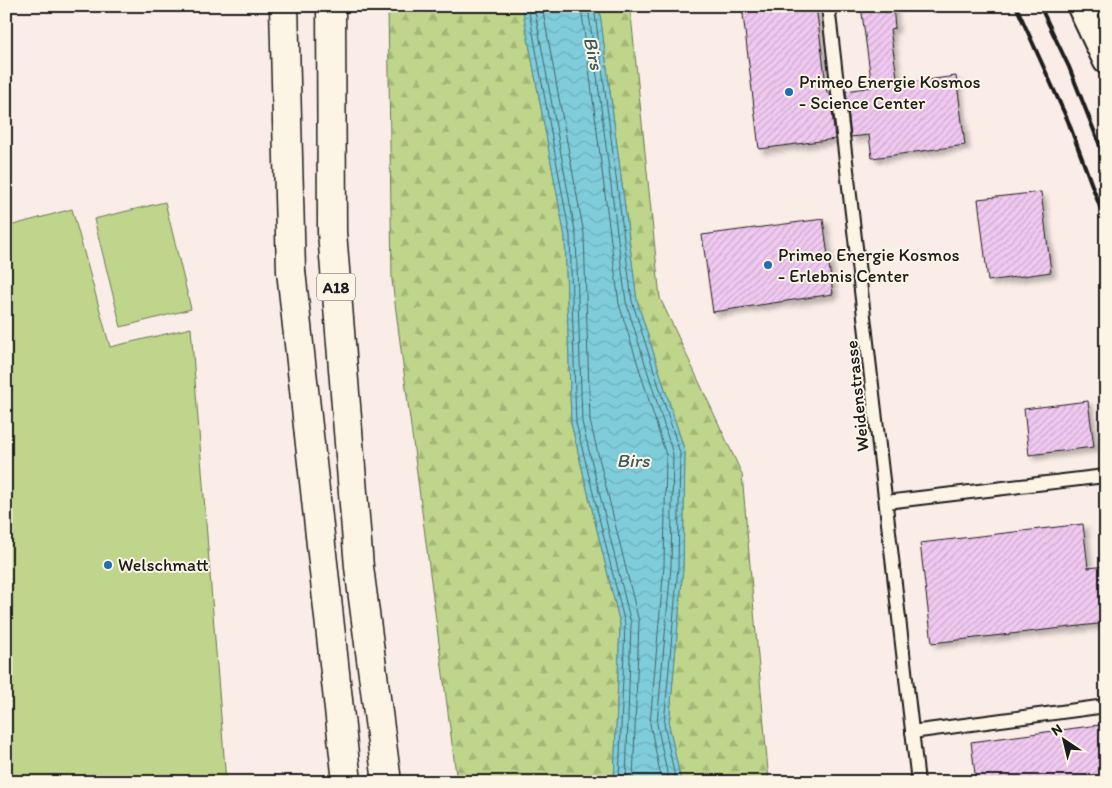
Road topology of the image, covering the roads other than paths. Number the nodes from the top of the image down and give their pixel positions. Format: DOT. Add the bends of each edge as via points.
graph roads {
  1 [pos="284,6"];
  2 [pos="331,6"];
  3 [pos="828,6"];
  4 [pos="1080,6"];
  5 [pos="1106,61"];
  6 [pos="1106,479"];
  7 [pos="886,502"];
  8 [pos="1106,706"];
  9 [pos="912,732"];
  10 [pos="347,782"];
  11 [pos="387,782"];
  12 [pos="918,782"];
  1 -- 10 [label="highway, A18" via="291,271"];
  2 -- 11 [label="highway, A18" via="332,232 359,567"];
  3 -- 7 [label="lane, Weidenstrasse"];
  4 -- 5 [label="street"];
  6 -- 7 [label="lane" via="1105,476"];
  7 -- 9 [label="lane, Weidenstrasse"];
  8 -- 9 [label="lane"];
  9 -- 12 [label="lane, Weidenstrasse"];
}
